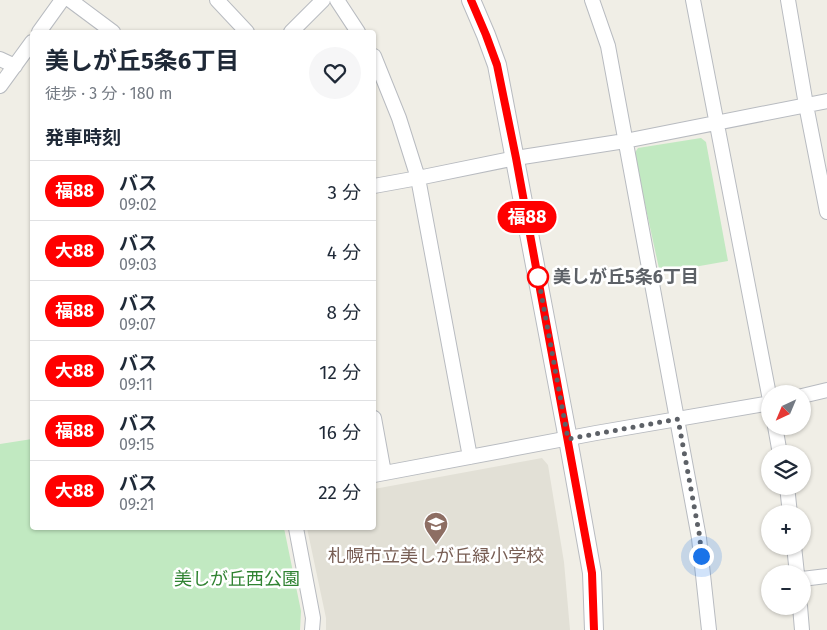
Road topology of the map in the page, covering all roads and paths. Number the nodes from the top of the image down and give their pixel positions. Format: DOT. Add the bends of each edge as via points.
graph roads {
  1 [pos="62,0"];
  2 [pos="70,0"];
  3 [pos="217,0"];
  4 [pos="323,0"];
  5 [pos="337,0"];
  6 [pos="471,0"];
  7 [pos="592,0"];
  8 [pos="693,0"];
  9 [pos="788,0"];
  10 [pos="40,30"];
  11 [pos="110,30"];
  12 [pos="245,30"];
  13 [pos="293,30"];
  14 [pos="357,30"];
  15 [pos="30,45"];
  16 [pos="0,59"];
  17 [pos="376,61"];
  18 [pos="15,66"];
  19 [pos="0,86"];
  20 [pos="827,101"];
  21 [pos="806,105"];
  22 [pos="717,122"];
  23 [pos="625,141"];
  24 [pos="516,158"];
  25 [pos="418,178"];
  26 [pos="376,186"];
  27 [pos="827,212"];
  28 [pos="767,385"];
  29 [pos="827,390"];
  30 [pos="811,394"];
  31 [pos="761,403"];
  32 [pos="678,419"];
  33 [pos="568,439"];
  34 [pos="376,440"];
  35 [pos="470,457"];
  36 [pos="379,474"];
  37 [pos="296,530"];
  38 [pos="827,576"];
  39 [pos="811,578"];
  40 [pos="801,615"];
  41 [pos="312,630"];
  42 [pos="594,630"];
  43 [pos="709,630"];
  44 [pos="802,630"];
  1 -- 10 [label="street"];
  2 -- 11 [label="street"];
  3 -- 12 [label="street"];
  4 -- 13 [label="street"];
  5 -- 14 [label="street"];
  6 -- 24 [label="street" via="497,65"];
  7 -- 23 [label="street" via="608,46"];
  8 -- 22 [label="street"];
  9 -- 21 [label="street"];
  15 -- 18 [label="street"];
  16 -- 18 [label="street"];
  17 -- 25 [label="street"];
  18 -- 19 [label="street"];
  20 -- 21 [label="street"];
  21 -- 22 [label="street"];
  21 -- 27 [label="street"];
  22 -- 23 [label="street"];
  22 -- 28 [label="street"];
  23 -- 24 [label="street"];
  23 -- 32 [label="street"];
  24 -- 25 [label="street"];
  24 -- 33 [label="street"];
  25 -- 26 [label="street"];
  25 -- 35 [label="street"];
  29 -- 30 [label="street"];
  31 -- 32 [label="street"];
  32 -- 33 [label="street"];
  32 -- 43 [label="street" via="700,538"];
  33 -- 35 [label="street"];
  33 -- 42 [label="street" via="592,573"];
  34 -- 36 [label="street"];
  35 -- 36 [label="street"];
  37 -- 41 [label="street" via="313,618"];
  38 -- 39 [label="street"];
  40 -- 44 [label="street"];
}
